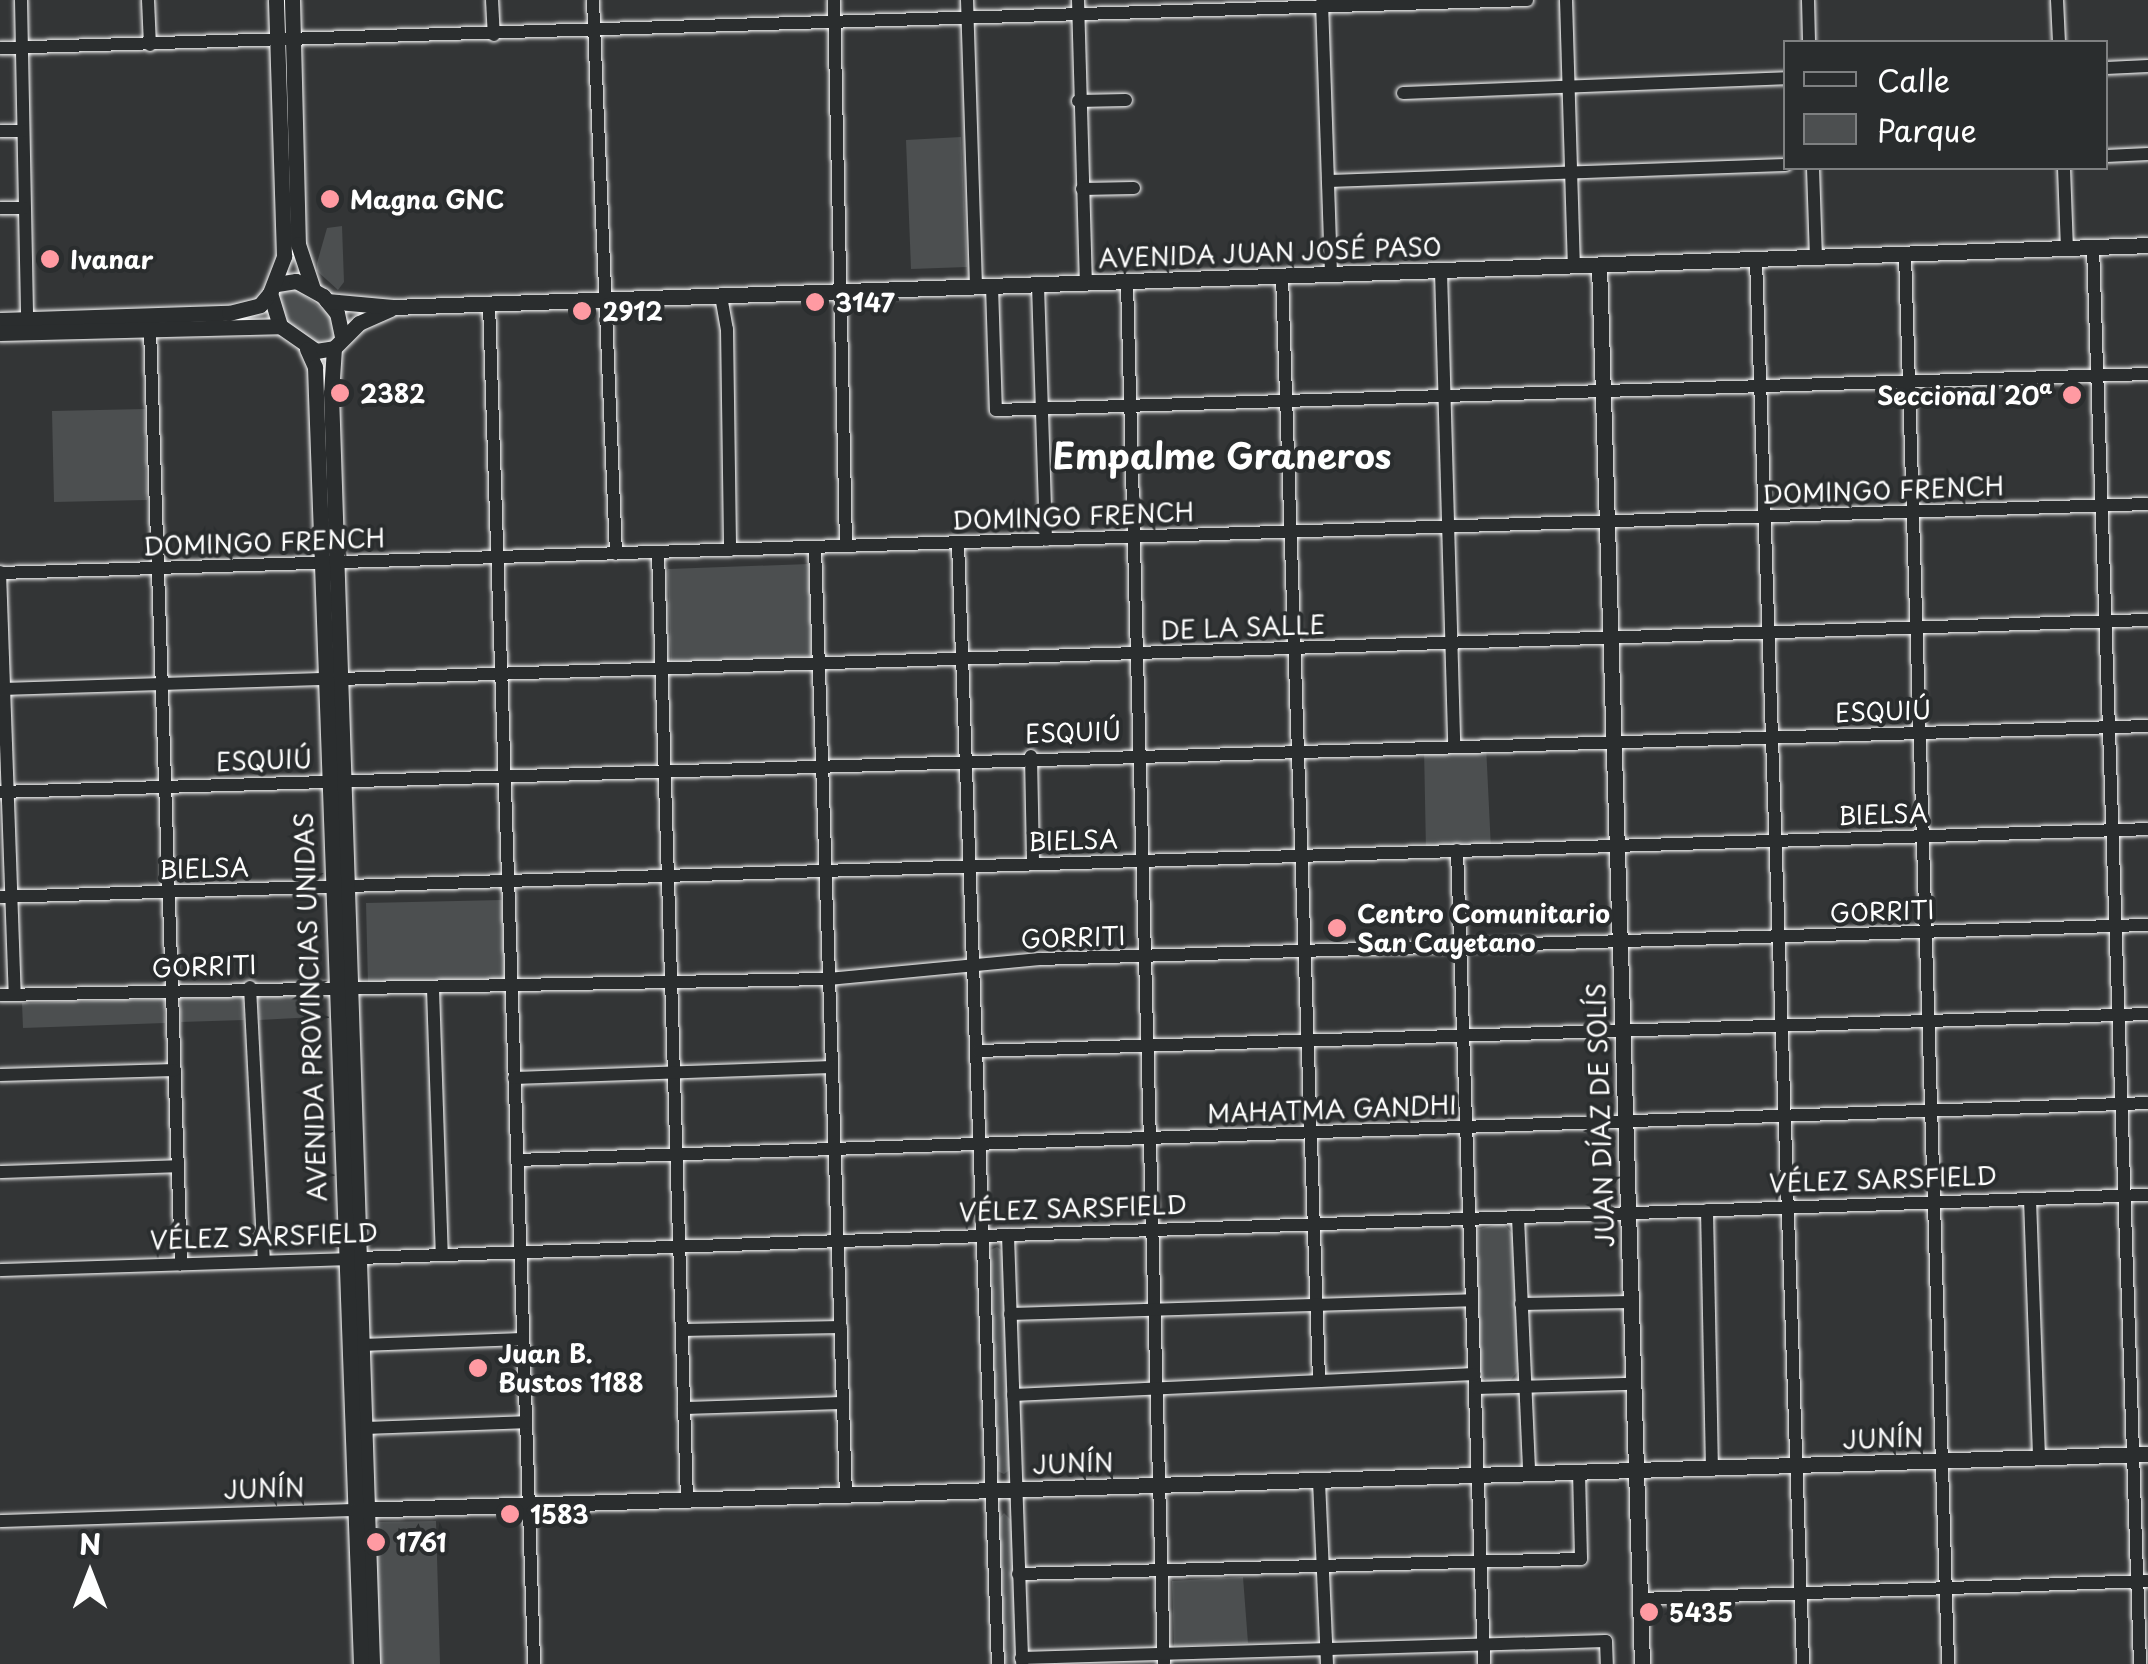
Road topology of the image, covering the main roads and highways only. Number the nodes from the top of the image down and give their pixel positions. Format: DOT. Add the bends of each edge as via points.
graph roads {
  1 [pos="276,0"];
  2 [pos="292,0"];
  3 [pos="285,42"];
  4 [pos="2148,245"];
  5 [pos="1599,265"];
  6 [pos="313,288"];
  7 [pos="274,289"];
  8 [pos="328,301"];
  9 [pos="393,307"];
  10 [pos="0,320"];
  11 [pos="280,326"];
  12 [pos="0,333"];
  13 [pos="338,342"];
  14 [pos="307,350"];
  15 [pos="328,563"];
  16 [pos="352,1258"];
  17 [pos="2141,1454"];
  18 [pos="1636,1471"];
  19 [pos="361,1510"];
  20 [pos="360,1664"];
  21 [pos="372,1664"];
  22 [pos="1642,1664"];
  1 -- 3 [label="main road"];
  2 -- 3 [label="main road"];
  3 -- 6 [label="main road" via="299,257"];
  3 -- 7 [label="main road" via="284,256"];
  4 -- 5 [label="main road, AVENIDA JUAN JOSÉ PASO"];
  5 -- 9 [label="main road, AVENIDA JUAN JOSÉ PASO"];
  5 -- 18 [label="main road, JUAN DÍAZ DE SOLÍS"];
  6 -- 7 [label="main road" via="296,281"];
  6 -- 8 [label="main road"];
  7 -- 10 [label="main road" via="260,305 229,312"];
  7 -- 11 [label="main road"];
  8 -- 9 [label="main road, AVENIDA JUAN JOSÉ PASO"];
  8 -- 13 [label="main road"];
  9 -- 13 [label="main road, AVENIDA JUAN JOSÉ PASO"];
  11 -- 12 [label="main road"];
  11 -- 14 [label="main road"];
  13 -- 14 [label="main road"];
  13 -- 15 [label="main road, AVENIDA PROVINCIAS UNIDAS"];
  14 -- 15 [label="main road, AVENIDA PROVINCIAS UNIDAS" via="316,367"];
  15 -- 16 [label="main road, AVENIDA PROVINCIAS UNIDAS"];
  16 -- 19 [label="main road, AVENIDA PROVINCIAS UNIDAS"];
  16 -- 19 [label="main road, AVENIDA PROVINCIAS UNIDAS" via="362,1345"];
  17 -- 18 [label="main road, JUNÍN"];
  18 -- 19 [label="main road, JUNÍN"];
  18 -- 22 [label="main road, JUAN DÍAZ DE SOLÍS"];
  19 -- 20 [label="main road, AVENIDA PROVINCIAS UNIDAS"];
  19 -- 21 [label="main road, AVENIDA PROVINCIAS UNIDAS"];
}
